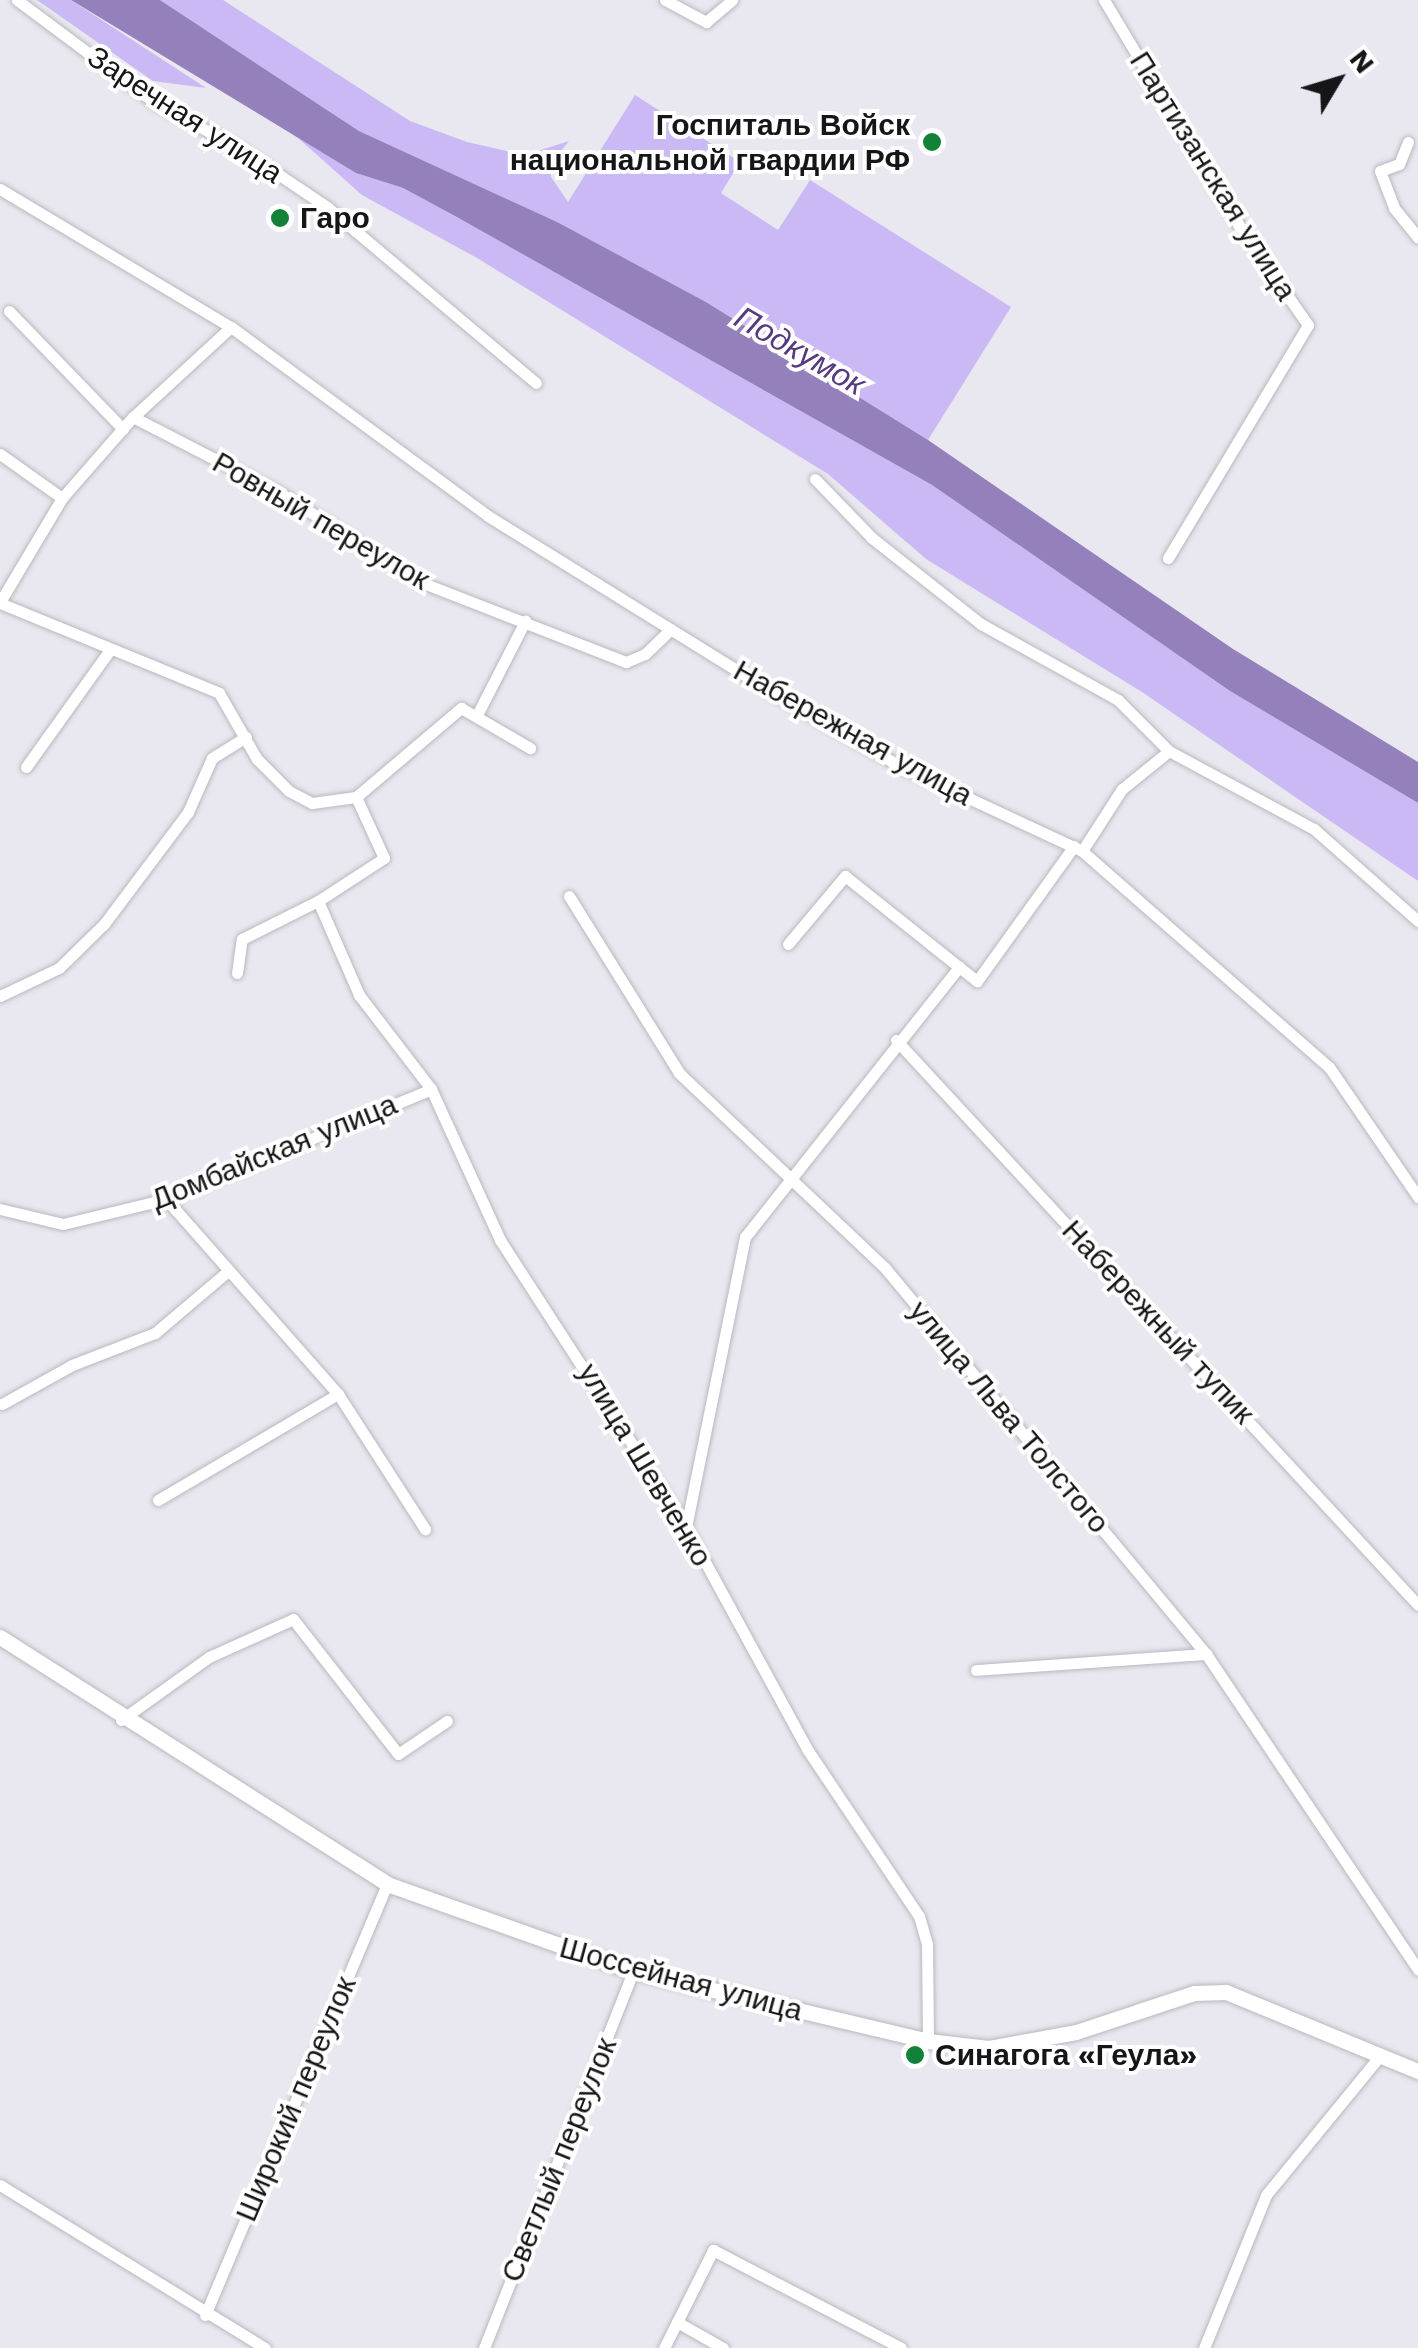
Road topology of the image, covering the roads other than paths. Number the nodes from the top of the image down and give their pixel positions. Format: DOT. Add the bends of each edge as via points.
graph roads {
  1 [pos="17,0"];
  2 [pos="664,0"];
  3 [pos="732,0"];
  4 [pos="1104,0"];
  5 [pos="715,6"];
  6 [pos="1408,142"];
  7 [pos="0,189"];
  8 [pos="1418,238"];
  9 [pos="9,310"];
  10 [pos="230,328"];
  11 [pos="536,383"];
  12 [pos="133,417"];
  13 [pos="122,429"];
  14 [pos="0,454"];
  15 [pos="816,480"];
  16 [pos="62,498"];
  17 [pos="1168,558"];
  18 [pos="0,603"];
  19 [pos="525,621"];
  20 [pos="671,629"];
  21 [pos="110,651"];
  22 [pos="477,714"];
  23 [pos="246,737"];
  24 [pos="530,748"];
  25 [pos="1169,751"];
  26 [pos="26,768"];
  27 [pos="356,797"];
  28 [pos="1078,848"];
  29 [pos="568,896"];
  30 [pos="318,901"];
  31 [pos="1418,920"];
  32 [pos="788,944"];
  33 [pos="960,967"];
  34 [pos="236,973"];
  35 [pos="0,996"];
  36 [pos="896,1040"];
  37 [pos="431,1089"];
  38 [pos="789,1173"];
  39 [pos="1418,1197"];
  40 [pos="166,1199"];
  41 [pos="0,1210"];
  42 [pos="227,1272"];
  43 [pos="338,1394"];
  44 [pos="2,1404"];
  45 [pos="158,1500"];
  46 [pos="686,1527"];
  47 [pos="425,1529"];
  48 [pos="1418,1605"];
  49 [pos="0,1637"];
  50 [pos="1206,1654"];
  51 [pos="976,1670"];
  52 [pos="121,1720"];
  53 [pos="447,1722"];
  54 [pos="387,1884"];
  55 [pos="1418,1969"];
  56 [pos="633,1971"];
  57 [pos="928,2041"];
  58 [pos="1379,2057"];
  59 [pos="1418,2071"];
  60 [pos="0,2185"];
  61 [pos="205,2315"];
  62 [pos="677,2322"];
  63 [pos="265,2348"];
  64 [pos="484,2348"];
  65 [pos="664,2348"];
  66 [pos="723,2348"];
  67 [pos="901,2348"];
  68 [pos="1204,2348"];
  1 -- 11 [label="street, Заречная улица" via="155,103 241,149 326,207"];
  2 -- 5 [label="street" via="706,22"];
  3 -- 5 [label="street"];
  4 -- 17 [label="street, Партизанская улица" via="1238,224 1308,325"];
  6 -- 8 [label="street" via="1399,164 1380,171 1394,208"];
  7 -- 10 [label="street, Набережная улица"];
  9 -- 13 [label="street"];
  10 -- 12 [label="street"];
  10 -- 20 [label="street, Набережная улица" via="488,516"];
  12 -- 13 [label="street"];
  12 -- 19 [label="street, Ровный переулок" via="280,493 422,583"];
  13 -- 16 [label="street"];
  14 -- 16 [label="street"];
  15 -- 25 [label="street" via="872,538 981,624 1118,700"];
  16 -- 18 [label="street"];
  18 -- 21 [label="street"];
  19 -- 20 [label="street, Ровный переулок" via="626,662 646,654"];
  19 -- 22 [label="street"];
  20 -- 28 [label="street, Набережная улица" via="900,766"];
  21 -- 23 [label="street" via="219,694"];
  21 -- 26 [label="street"];
  22 -- 24 [label="street"];
  22 -- 27 [label="street" via="462,708"];
  23 -- 27 [label="street" via="256,759 289,792 312,803"];
  23 -- 35 [label="street" via="212,758 188,812 104,924 59,968"];
  25 -- 28 [label="street" via="1122,789"];
  25 -- 31 [label="street" via="1314,829"];
  27 -- 30 [label="street" via="384,858"];
  28 -- 33 [label="street" via="978,981"];
  28 -- 39 [label="street, Набережная улица" via="1329,1066"];
  29 -- 38 [label="street, улица Льва Толстого" via="678,1073"];
  30 -- 34 [label="street" via="242,939"];
  30 -- 37 [label="street, улица Шевченко" via="360,995"];
  32 -- 33 [label="street" via="845,876"];
  33 -- 36 [label="street"];
  36 -- 38 [label="street"];
  36 -- 48 [label="street, Набережный тупик"];
  37 -- 40 [label="street, Домбайская улица"];
  37 -- 46 [label="street, улица Шевченко" via="500,1240"];
  38 -- 46 [label="street" via="745,1237"];
  38 -- 50 [label="street, улица Льва Толстого" via="885,1268"];
  40 -- 41 [label="street, Домбайская улица" via="62,1224"];
  40 -- 42 [label="street"];
  42 -- 43 [label="street"];
  42 -- 44 [label="street" via="155,1333 72,1364"];
  43 -- 45 [label="street"];
  43 -- 47 [label="street"];
  46 -- 57 [label="street, улица Шевченко" via="807,1749 919,1916 927,1944"];
  49 -- 52 [label="main road, Шоссейная улица"];
  50 -- 51 [label="street"];
  50 -- 55 [label="street, улица Льва Толстого"];
  52 -- 53 [label="street" via="209,1657 293,1619 398,1754"];
  52 -- 54 [label="main road, Шоссейная улица"];
  54 -- 56 [label="main road, Шоссейная улица"];
  54 -- 61 [label="street, Широкий переулок"];
  56 -- 57 [label="main road, Шоссейная улица"];
  56 -- 64 [label="street, Светлый переулок"];
  57 -- 58 [label="main road, Шоссейная улица" via="990,2048 1028,2043 1194,1992 1226,1992"];
  58 -- 59 [label="main road, Шоссейная улица"];
  58 -- 68 [label="street" via="1266,2195"];
  60 -- 61 [label="street"];
  61 -- 63 [label="street"];
  62 -- 65 [label="street"];
  62 -- 66 [label="street"];
  62 -- 67 [label="street" via="714,2250"];
}
